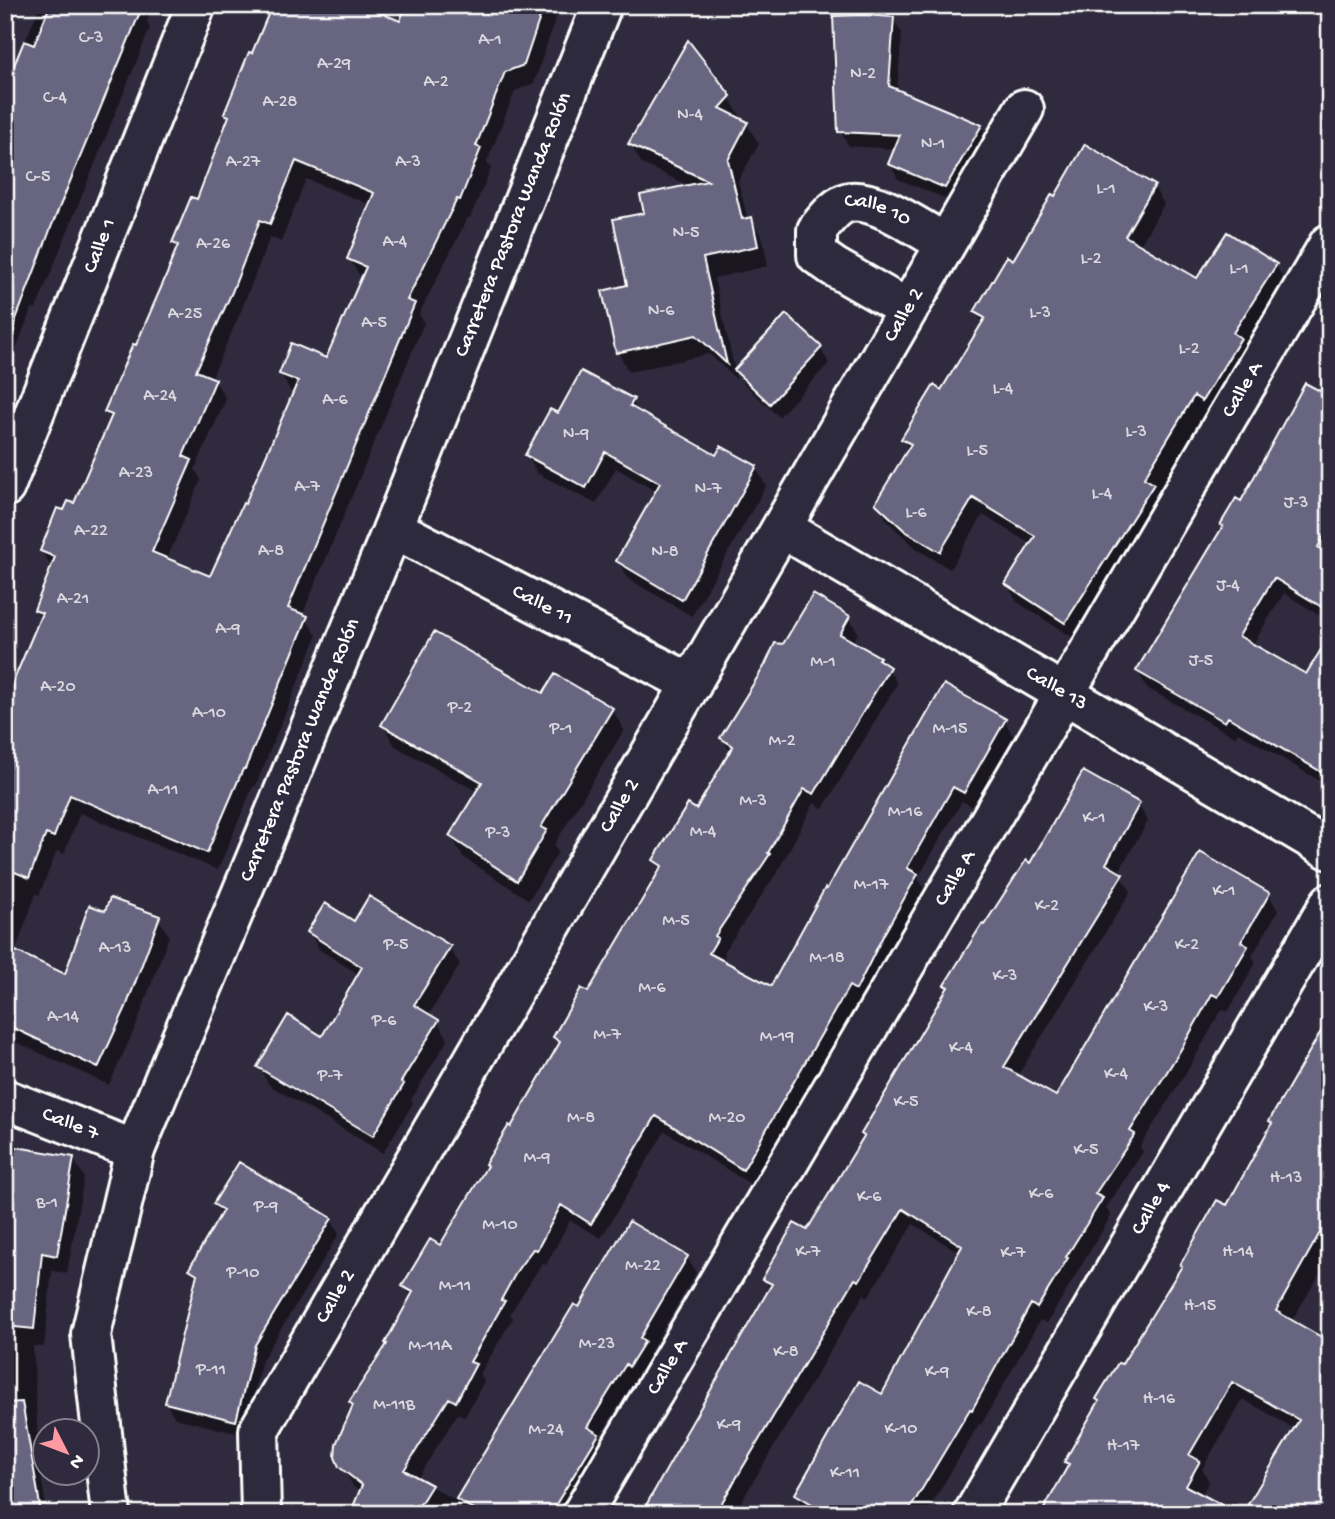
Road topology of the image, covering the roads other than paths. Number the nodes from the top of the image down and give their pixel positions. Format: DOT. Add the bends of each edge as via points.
graph roads {
  1 [pos="196,5"];
  2 [pos="603,5"];
  3 [pos="1024,109"];
  4 [pos="945,243"];
  5 [pos="1329,244"];
  6 [pos="907,309"];
  7 [pos="5,487"];
  8 [pos="393,528"];
  9 [pos="782,528"];
  10 [pos="692,684"];
  11 [pos="1065,695"];
  12 [pos="1330,850"];
  13 [pos="1330,903"];
  14 [pos="5,1099"];
  15 [pos="135,1150"];
  16 [pos="111,1514"];
  17 [pos="261,1514"];
  18 [pos="582,1514"];
  19 [pos="973,1514"];
  1 -- 7 [label="street, Calle 1"];
  2 -- 8 [label="street, Carretera Pastora Wanda Rolón"];
  3 -- 4 [label="street, Calle 2"];
  4 -- 6 [label="street, Calle 2"];
  4 -- 6 [label="street, Calle 10" via="876,205 849,202 817,230 817,254"];
  5 -- 11 [label="street, Calle A"];
  6 -- 9 [label="street, Calle 2"];
  8 -- 10 [label="street, Calle 11"];
  8 -- 15 [label="street, Carretera Pastora Wanda Rolón"];
  9 -- 10 [label="street, Calle 2"];
  9 -- 11 [label="street, Calle 13"];
  10 -- 17 [label="street, Calle 2" via="259,1430"];
  11 -- 12 [label="street, Calle 13"];
  11 -- 18 [label="street, Calle A"];
  13 -- 19 [label="street, Calle 4"];
  14 -- 15 [label="street, Calle 7"];
  15 -- 16 [label="street, Carretera Pastora Wanda Rolón" via="91,1334"];
}
